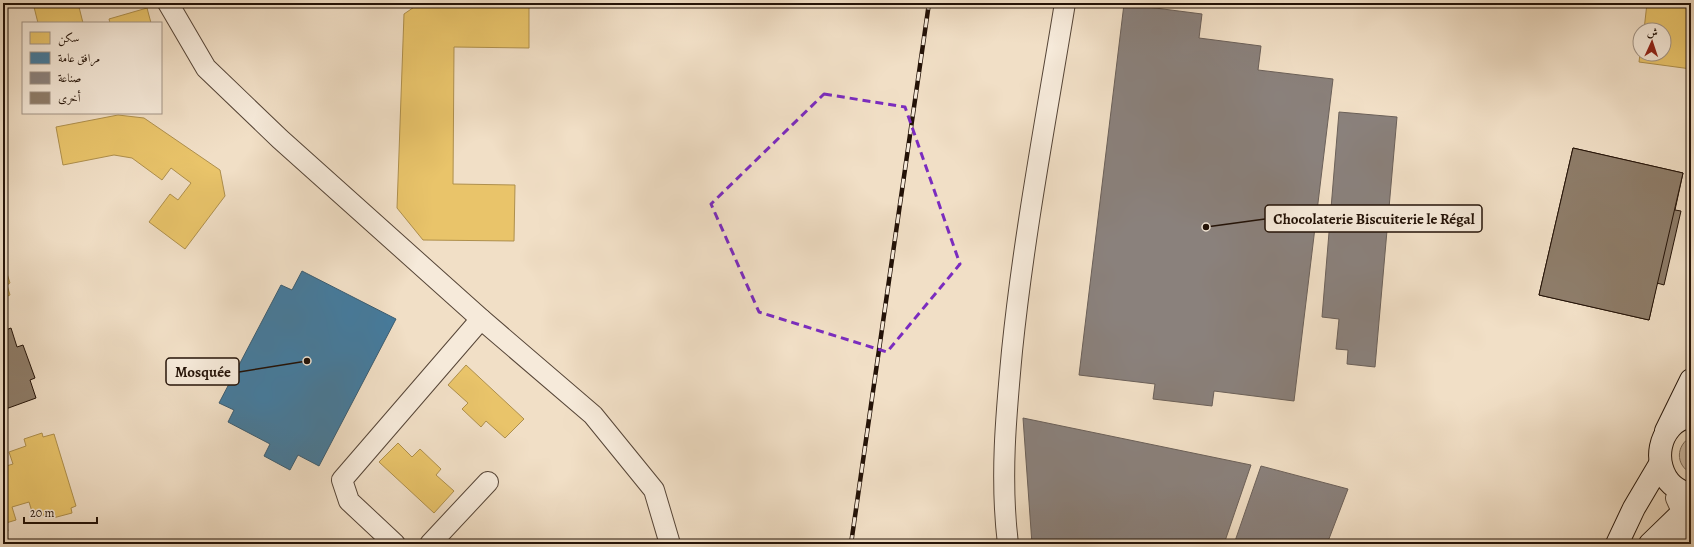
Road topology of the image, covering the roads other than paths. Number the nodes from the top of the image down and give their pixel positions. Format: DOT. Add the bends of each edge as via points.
graph roads {
  1 [pos="168,3"];
  2 [pos="1065,3"];
  3 [pos="481,319"];
  4 [pos="1691,380"];
  5 [pos="1691,416"];
  6 [pos="1663,437"];
  7 [pos="1662,470"];
  8 [pos="488,482"];
  9 [pos="1689,511"];
  10 [pos="395,544"];
  11 [pos="430,544"];
  12 [pos="670,544"];
  13 [pos="1008,544"];
  14 [pos="1617,544"];
  15 [pos="1650,544"];
  16 [pos="1654,544"];
  17 [pos="1686,544"];
  1 -- 3 [label="street" via="206,68 280,139"];
  2 -- 13 [label="street" via="1018,288 1004,447 1004,509"];
  3 -- 10 [label="street" via="342,480 349,501"];
  3 -- 12 [label="street" via="594,415 627,454 654,490"];
  4 -- 6 [label="main road"];
  5 -- 6 [label="main road" via="1670,427"];
  6 -- 7 [label="main road" via="1659,450"];
  7 -- 9 [label="main road"];
  7 -- 14 [label="main road" via="1634,508"];
  8 -- 11 [label="street"];
  9 -- 15 [label="main road"];
  16 -- 17 [label="street" via="1661,540 1678,539"];
}
